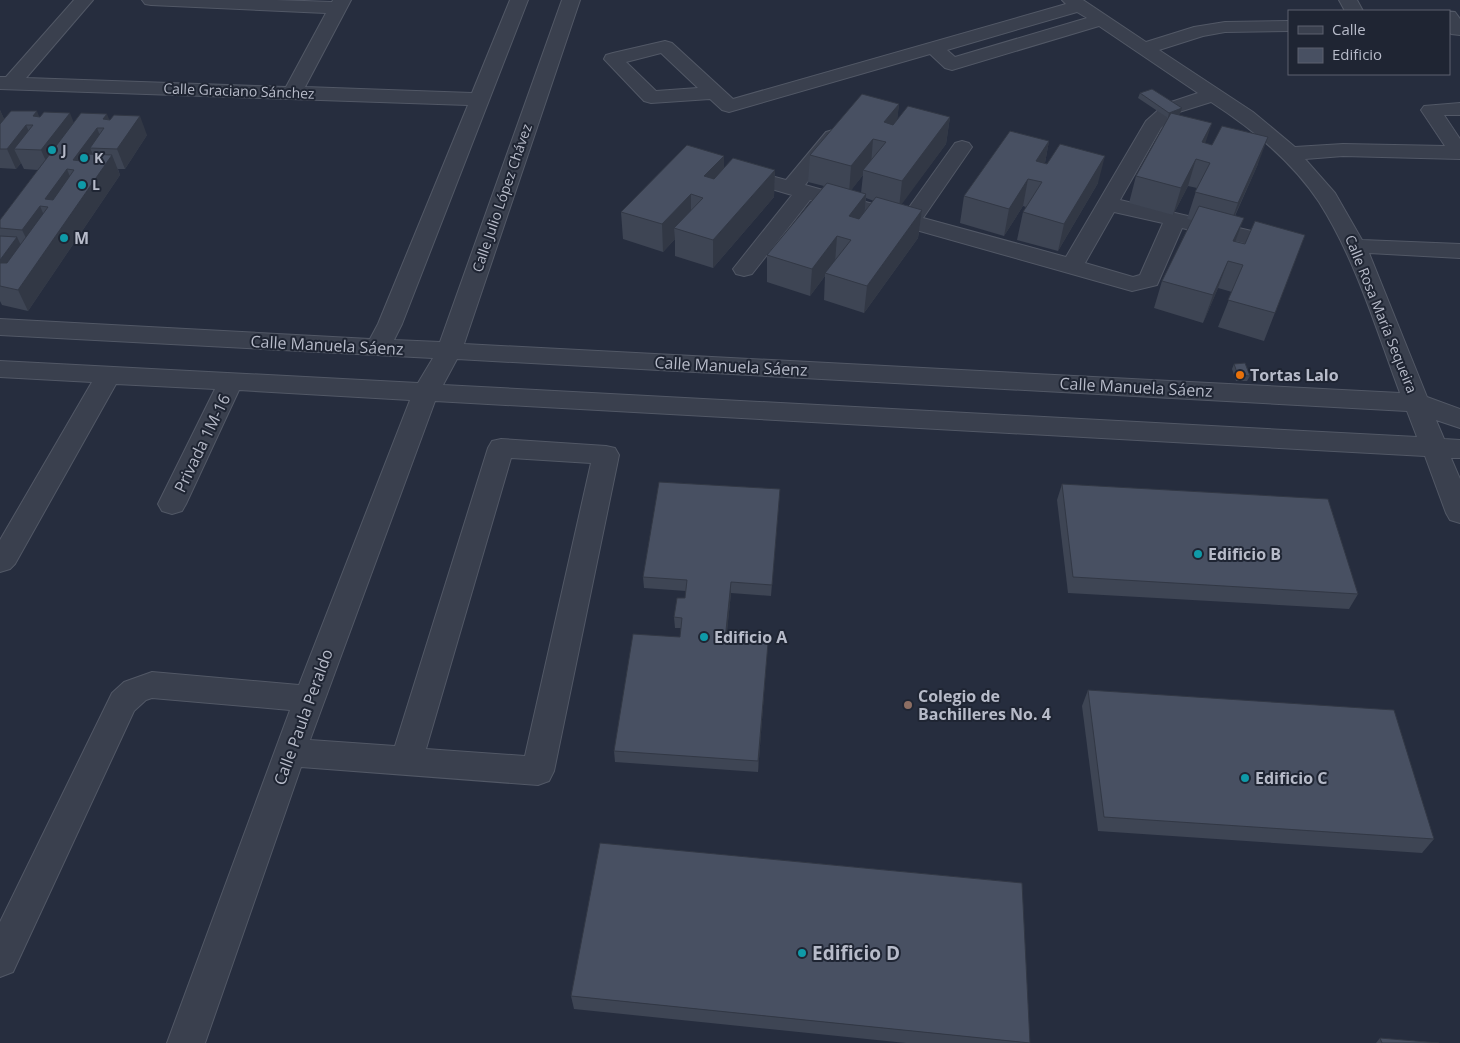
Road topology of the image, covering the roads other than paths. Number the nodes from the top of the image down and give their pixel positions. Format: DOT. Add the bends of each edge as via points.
graph roads {
  1 [pos="84,0"];
  2 [pos="151,0"];
  3 [pos="519,0"];
  4 [pos="571,0"];
  5 [pos="1075,3"];
  6 [pos="340,4"];
  7 [pos="1102,20"];
  8 [pos="1288,26"];
  9 [pos="934,48"];
  10 [pos="1145,48"];
  11 [pos="6,83"];
  12 [pos="292,93"];
  13 [pos="715,93"];
  14 [pos="1215,94"];
  15 [pos="478,99"];
  16 [pos="1460,109"];
  17 [pos="836,132"];
  18 [pos="962,147"];
  19 [pos="1459,153"];
  20 [pos="1290,154"];
  21 [pos="719,168"];
  22 [pos="798,190"];
  23 [pos="1108,204"];
  24 [pos="1175,220"];
  25 [pos="910,221"];
  26 [pos="1252,238"];
  27 [pos="1355,246"];
  28 [pos="1460,251"];
  29 [pos="1072,266"];
  30 [pos="744,269"];
  31 [pos="0,327"];
  32 [pos="378,348"];
  33 [pos="449,351"];
  34 [pos="0,369"];
  35 [pos="109,374"];
  36 [pos="232,381"];
  37 [pos="426,392"];
  38 [pos="1417,403"];
  39 [pos="1460,419"];
  40 [pos="1434,447"];
  41 [pos="1460,449"];
  42 [pos="172,504"];
  43 [pos="1460,513"];
  44 [pos="0,561"];
  45 [pos="309,699"];
  46 [pos="290,752"];
  47 [pos="406,761"];
  48 [pos="0,960"];
  49 [pos="186,1043"];
  1 -- 11 [label="street"];
  2 -- 6 [label="street"];
  3 -- 15 [label="street"];
  4 -- 33 [label="street, Calle Julio López Chávez"];
  5 -- 7 [label="street, Calle Rosa María Sequeira"];
  5 -- 9 [label="street"];
  6 -- 12 [label="street"];
  7 -- 9 [label="street" via="952,64"];
  7 -- 10 [label="street, Calle Rosa María Sequeira"];
  8 -- 10 [label="street" via="1225,27"];
  9 -- 13 [label="street" via="729,106"];
  10 -- 14 [label="street, Calle Rosa María Sequeira"];
  11 -- 12 [label="street, Calle Graciano Sánchez"];
  12 -- 15 [label="street, Calle Graciano Sánchez"];
  14 -- 20 [label="street, Calle Rosa María Sequeira"];
  14 -- 23 [label="street" via="1172,108 1153,125"];
  15 -- 32 [label="street" via="394,315"];
  16 -- 19 [label="street" via="1431,110"];
  17 -- 22 [label="street"];
  18 -- 25 [label="street"];
  19 -- 20 [label="street" via="1342,150"];
  20 -- 27 [label="street, Calle Rosa María Sequeira" via="1327,198"];
  21 -- 22 [label="street"];
  22 -- 25 [label="street"];
  22 -- 30 [label="street"];
  23 -- 24 [label="street"];
  23 -- 29 [label="street"];
  24 -- 26 [label="street"];
  24 -- 29 [label="street" via="1149,280 1132,284"];
  25 -- 29 [label="street"];
  27 -- 28 [label="street"];
  27 -- 38 [label="street, Calle Rosa María Sequeira"];
  31 -- 32 [label="street, Calle Manuela Sáenz"];
  32 -- 33 [label="street, Calle Manuela Sáenz"];
  33 -- 37 [label="street, Calle Julio López Chávez"];
  33 -- 38 [label="street, Calle Manuela Sáenz"];
  34 -- 35 [label="street"];
  35 -- 36 [label="street"];
  35 -- 44 [label="street"];
  36 -- 37 [label="street"];
  36 -- 42 [label="street, Privada 1M-16"];
  37 -- 40 [label="street"];
  37 -- 45 [label="street, Calle Paula Peraldo"];
  38 -- 39 [label="street, Calle Manuela Sáenz"];
  38 -- 40 [label="street, Calle Rosa María Sequeira"];
  40 -- 41 [label="street"];
  40 -- 43 [label="street, Calle Rosa María Sequeira"];
  45 -- 46 [label="street, Calle Paula Peraldo"];
  45 -- 48 [label="street" via="152,685 135,691 123,702"];
  46 -- 47 [label="street"];
  46 -- 49 [label="street, Calle Paula Peraldo"];
  47 -- 47 [label="street" via="500,448 606,455 538,771"];
}
